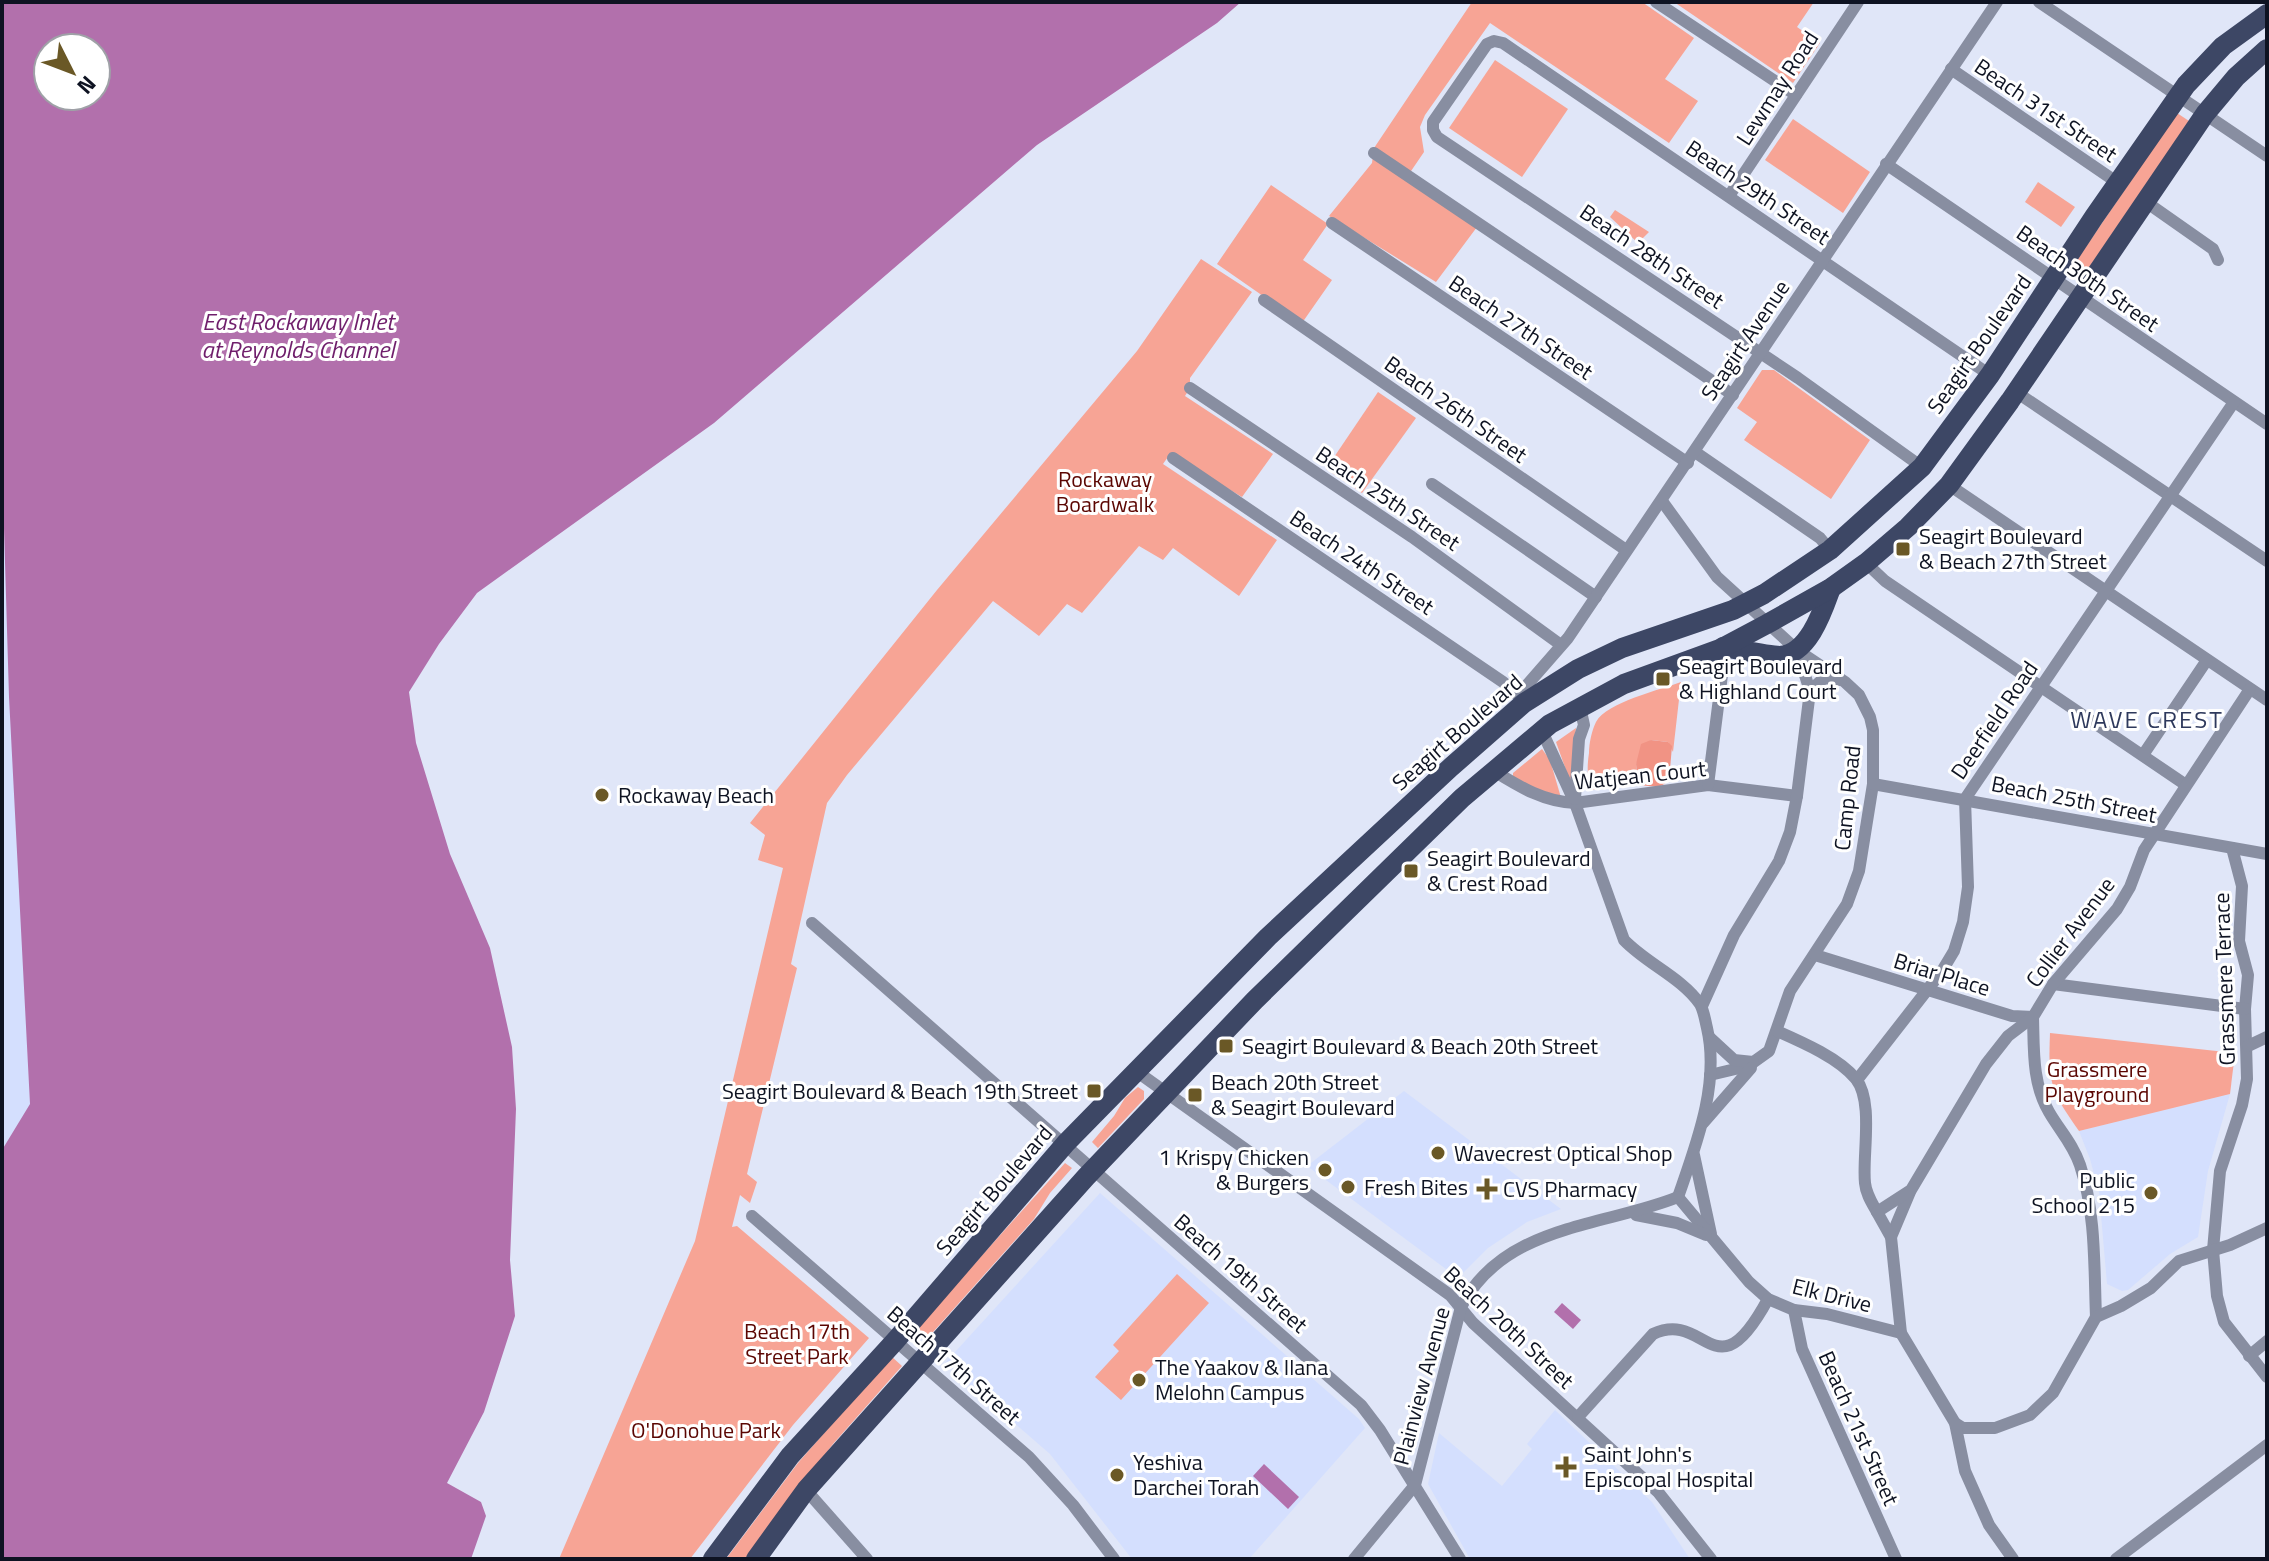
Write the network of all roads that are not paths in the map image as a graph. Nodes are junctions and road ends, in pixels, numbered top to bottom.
1 (1656, 2) edge
2 (1858, 2) edge
3 (1997, 2) edge
4 (2039, 2) edge
5 (2267, 14) edge
6 (1503, 43) joint
7 (2267, 49) edge
8 (1951, 69) junction
9 (1796, 95) junction
10 (2178, 95) junction
11 (2205, 114) junction
12 (1374, 153) dead end
13 (2267, 156) edge
14 (1886, 164) junction
15 (2118, 183) junction
16 (1729, 196) junction
17 (2146, 202) junction
18 (1332, 223) dead end
19 (1822, 260) junction
20 (2218, 260) dead end
21 (2054, 278) junction
22 (2081, 298) junction
23 (1264, 300) dead end
24 (1761, 353) junction
25 (1990, 375) junction
26 (1190, 388) dead end
27 (2016, 392) junction
28 (1733, 395) junction
29 (2234, 402) junction
30 (2267, 424) edge
31 (1692, 457) junction
32 (1173, 458) dead end
33 (1922, 467) junction
34 (1432, 484) dead end
35 (1949, 485) junction
36 (2170, 495) junction
37 (1662, 501) junction
38 (1626, 550) junction
39 (1830, 550) junction
40 (2267, 561) edge
41 (1866, 563) junction
42 (1831, 588) junction
43 (2105, 591) junction
44 (1596, 597) junction
45 (1746, 605) junction
46 (1767, 624) junction
47 (1561, 645) junction
48 (1721, 648) junction
49 (1797, 650) junction
50 (2207, 660) junction
51 (1845, 682) junction
52 (2041, 686) junction
53 (2250, 689) junction
54 (1810, 691) junction
55 (1521, 698) junction
56 (2267, 700) edge
57 (1580, 707) junction
58 (1542, 731) junction
59 (2143, 755) junction
60 (1494, 771) junction
61 (1873, 784) junction
62 (1708, 785) junction
63 (2186, 785) junction
64 (1797, 796) junction
65 (1965, 799) junction
66 (1575, 803) junction
67 (2156, 835) junction
68 (2232, 848) junction
69 (2267, 854) edge
70 (812, 923) dead end
71 (1815, 955) junction
72 (2053, 984) junction
73 (1927, 990) junction
74 (1702, 1006) junction
75 (2245, 1009) junction
76 (2033, 1017) junction
77 (1777, 1031) junction
78 (1709, 1037) junction
79 (2267, 1037) edge
80 (2248, 1046) junction
81 (1756, 1062) junction
82 (1136, 1071) junction
83 (1710, 1075) junction
84 (1857, 1080) junction
85 (1167, 1092) junction
86 (1701, 1126) junction
87 (1066, 1143) junction
88 (1693, 1153) junction
89 (1093, 1170) junction
90 (1911, 1190) junction
91 (1678, 1197) junction
92 (1877, 1212) junction
93 (1628, 1214) junction
94 (752, 1216) dead end
95 (2267, 1228) edge
96 (1712, 1237) junction
97 (1891, 1237) junction
98 (2213, 1250) junction
99 (1768, 1299) junction
100 (1461, 1307) junction
101 (1794, 1310) junction
102 (2096, 1317) junction
103 (1901, 1333) junction
104 (896, 1340) junction
105 (2267, 1341) edge
106 (2249, 1356) junction
107 (920, 1360) junction
108 (2267, 1377) edge
109 (1578, 1417) junction
110 (1955, 1423) junction
111 (2267, 1445) edge
112 (1415, 1485) junction
113 (806, 1490) junction
114 (713, 1559) edge
115 (756, 1559) edge
116 (867, 1559) edge
117 (1114, 1559) edge
118 (1354, 1559) edge
119 (1460, 1559) edge
120 (1711, 1559) edge
121 (1896, 1559) edge
122 (2013, 1559) edge
123 (2116, 1559) edge

1 - 9 street
2 - 9 street, Lewmay Road
3 - 8 street, Seagirt Avenue
4 - 10 street
5 - 10 main road, Seagirt Boulevard
6 - 16 street, Beach 29th Street
6 - 24 street, Beach 28th Street
7 - 11 main road
8 - 14 street, Seagirt Avenue
8 - 15 street, Beach 31st Street
9 - 16 street, Lewmay Road
10 - 11 street
10 - 15 main road, Seagirt Boulevard
11 - 13 street
11 - 17 main road
12 - 28 street
14 - 19 street, Seagirt Avenue
14 - 21 street, Beach 30th Street
15 - 21 main road, Seagirt Boulevard
16 - 19 street, Beach 29th Street
17 - 20 street
17 - 22 main road
18 - 31 street, Beach 27th Street
19 - 24 street, Seagirt Avenue
19 - 25 street, Beach 29th Street
21 - 22 street, Beach 30th Street
21 - 25 main road, Seagirt Boulevard
22 - 27 main road
22 - 29 street, Beach 30th Street
23 - 38 street, Beach 26th Street
24 - 28 street, Seagirt Avenue
24 - 33 street, Beach 28th Street
25 - 33 main road, Seagirt Boulevard
26 - 47 street, Beach 25th Street
27 - 35 main road
27 - 36 street
28 - 31 street, Seagirt Avenue
29 - 30 street, Beach 30th Street
29 - 36 street, Deerfield Road
31 - 37 street, Seagirt Avenue
31 - 39 street, Beach 27th Street
32 - 55 street, Beach 24th Street
33 - 39 main road, Seagirt Boulevard
34 - 44 street
35 - 41 main road
35 - 43 street
36 - 40 street
36 - 43 street, Deerfield Road
37 - 38 street, Seagirt Avenue
37 - 45 street, Camp Road
38 - 44 street, Seagirt Avenue
39 - 45 main road, Seagirt Boulevard
41 - 42 main road
41 - 52 street
42 - 46 main road
42 - 49 main road
43 - 50 street
43 - 52 street, Deerfield Road
44 - 47 street, Seagirt Avenue
45 - 46 street, Camp Road
45 - 55 main road, Seagirt Boulevard
46 - 48 main road
46 - 49 street, Camp Road
47 - 55 street, Seagirt Avenue
48 - 49 main road
48 - 57 main road
48 - 62 street
49 - 51 street, Camp Road
49 - 54 street
50 - 53 street
50 - 59 street
51 - 54 street
51 - 61 street, Camp Road
52 - 59 street
52 - 65 street, Deerfield Road
53 - 56 street
53 - 63 street, Collier Avenue
54 - 64 street
55 - 82 main road, Seagirt Boulevard
57 - 58 main road
57 - 66 street
58 - 60 main road
58 - 66 street
59 - 63 street
60 - 66 street, Watjean Court
60 - 85 main road
61 - 65 street, Beach 25th Street
61 - 71 street, Camp Road
62 - 64 street, Watjean Court
62 - 66 street, Watjean Court
63 - 67 street, Collier Avenue
64 - 74 street
65 - 67 street, Beach 25th Street
65 - 73 street, Deerfield Road
66 - 74 street
67 - 68 street, Beach 25th Street
67 - 72 street, Collier Avenue
68 - 69 street, Beach 25th Street
68 - 75 street, Grassmere Terrace
70 - 87 street, Beach 19th Street
71 - 73 street, Briar Place
71 - 77 street, Camp Road
72 - 75 street
72 - 76 street, Collier Avenue
73 - 76 street, Briar Place
73 - 84 street, Deerfield Road
74 - 78 street
75 - 80 street, Grassmere Terrace
76 - 90 street, Collier Avenue
76 - 102 street
77 - 81 street, Camp Road
77 - 84 street
78 - 81 street
78 - 83 street
79 - 80 street
80 - 98 street, Grassmere Terrace
81 - 83 street
81 - 86 street, Camp Road
82 - 85 street, Beach 20th Street
82 - 87 main road, Seagirt Boulevard
83 - 86 street
84 - 92 street
85 - 89 main road
85 - 100 street, Beach 20th Street
86 - 88 street
87 - 89 street, Beach 19th Street
87 - 104 main road, Seagirt Boulevard
88 - 91 street
88 - 96 street
89 - 107 main road
89 - 112 street, Beach 19th Street
90 - 92 street, Collier Avenue
90 - 97 street, Collier Avenue
91 - 93 street, Plainview Avenue
91 - 96 street
92 - 97 street, Collier Avenue
93 - 96 street
93 - 100 street, Plainview Avenue
94 - 104 street, Beach 17th Street
95 - 98 street
96 - 99 street
97 - 103 street, Collier Avenue
98 - 102 street
98 - 106 street, Grassmere Terrace
99 - 101 street, Elk Drive
99 - 109 street, Elk Drive
100 - 109 street, Beach 20th Street
100 - 112 street, Plainview Avenue
101 - 103 street, Elk Drive
101 - 121 street, Beach 21st Street
102 - 110 street
103 - 110 street
104 - 107 street, Beach 17th Street
104 - 114 main road, Seagirt Boulevard
105 - 106 street
106 - 108 street, Grassmere Terrace
107 - 113 main road
107 - 117 street, Beach 17th Street
109 - 120 street, Beach 20th Street
110 - 122 street
111 - 123 street
112 - 118 street, Plainview Avenue
112 - 119 street, Beach 19th Street
113 - 115 main road
113 - 116 street

